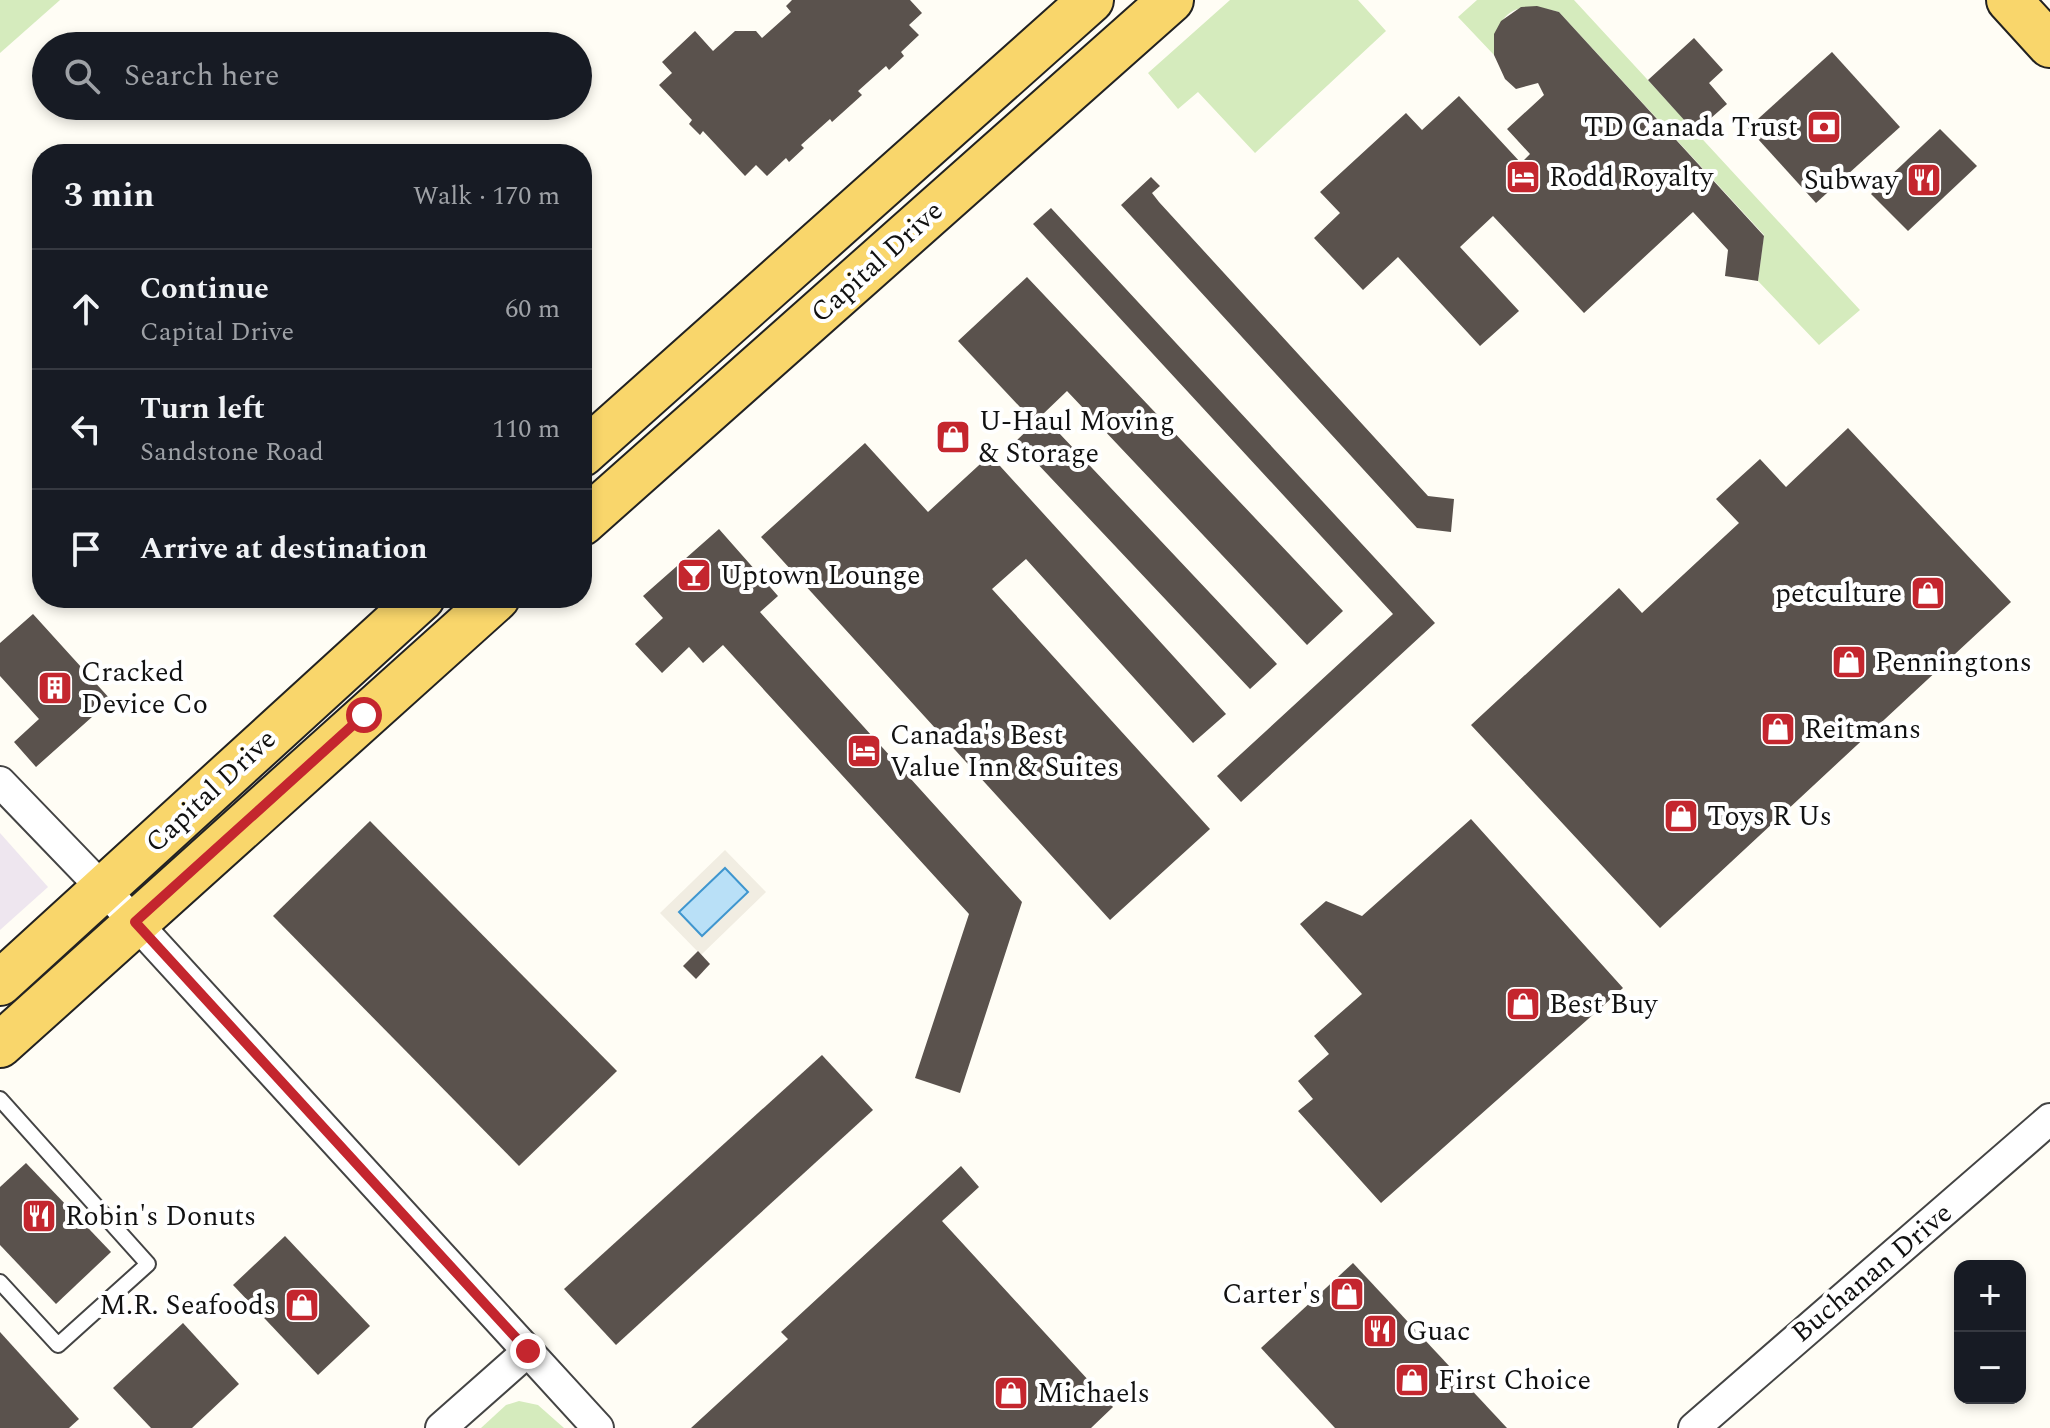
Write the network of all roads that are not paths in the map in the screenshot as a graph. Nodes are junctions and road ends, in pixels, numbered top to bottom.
1 (1091, 0) edge
2 (1171, 0) edge
3 (2009, 0) edge
4 (2050, 45) edge
5 (592, 445) edge
6 (592, 514) edge
7 (411, 608) edge
8 (486, 608) edge
9 (0, 782) edge
10 (104, 890) junction
11 (135, 922) junction
12 (0, 983) edge
13 (0, 1045) edge
14 (0, 1099) edge
15 (2050, 1119) edge
16 (0, 1282) edge
17 (528, 1351) junction
18 (441, 1428) edge
19 (598, 1428) edge
20 (1694, 1428) edge

1 - 5 main road, Capital Drive
2 - 6 main road, Capital Drive
3 - 4 main road
7 - 10 main road, Capital Drive
8 - 11 main road, Capital Drive
9 - 10 street
10 - 11 street
10 - 12 main road, Capital Drive
11 - 13 main road, Capital Drive
11 - 17 street
14 - 16 lane
15 - 20 street, Buchanan Drive
17 - 18 street
17 - 19 street

